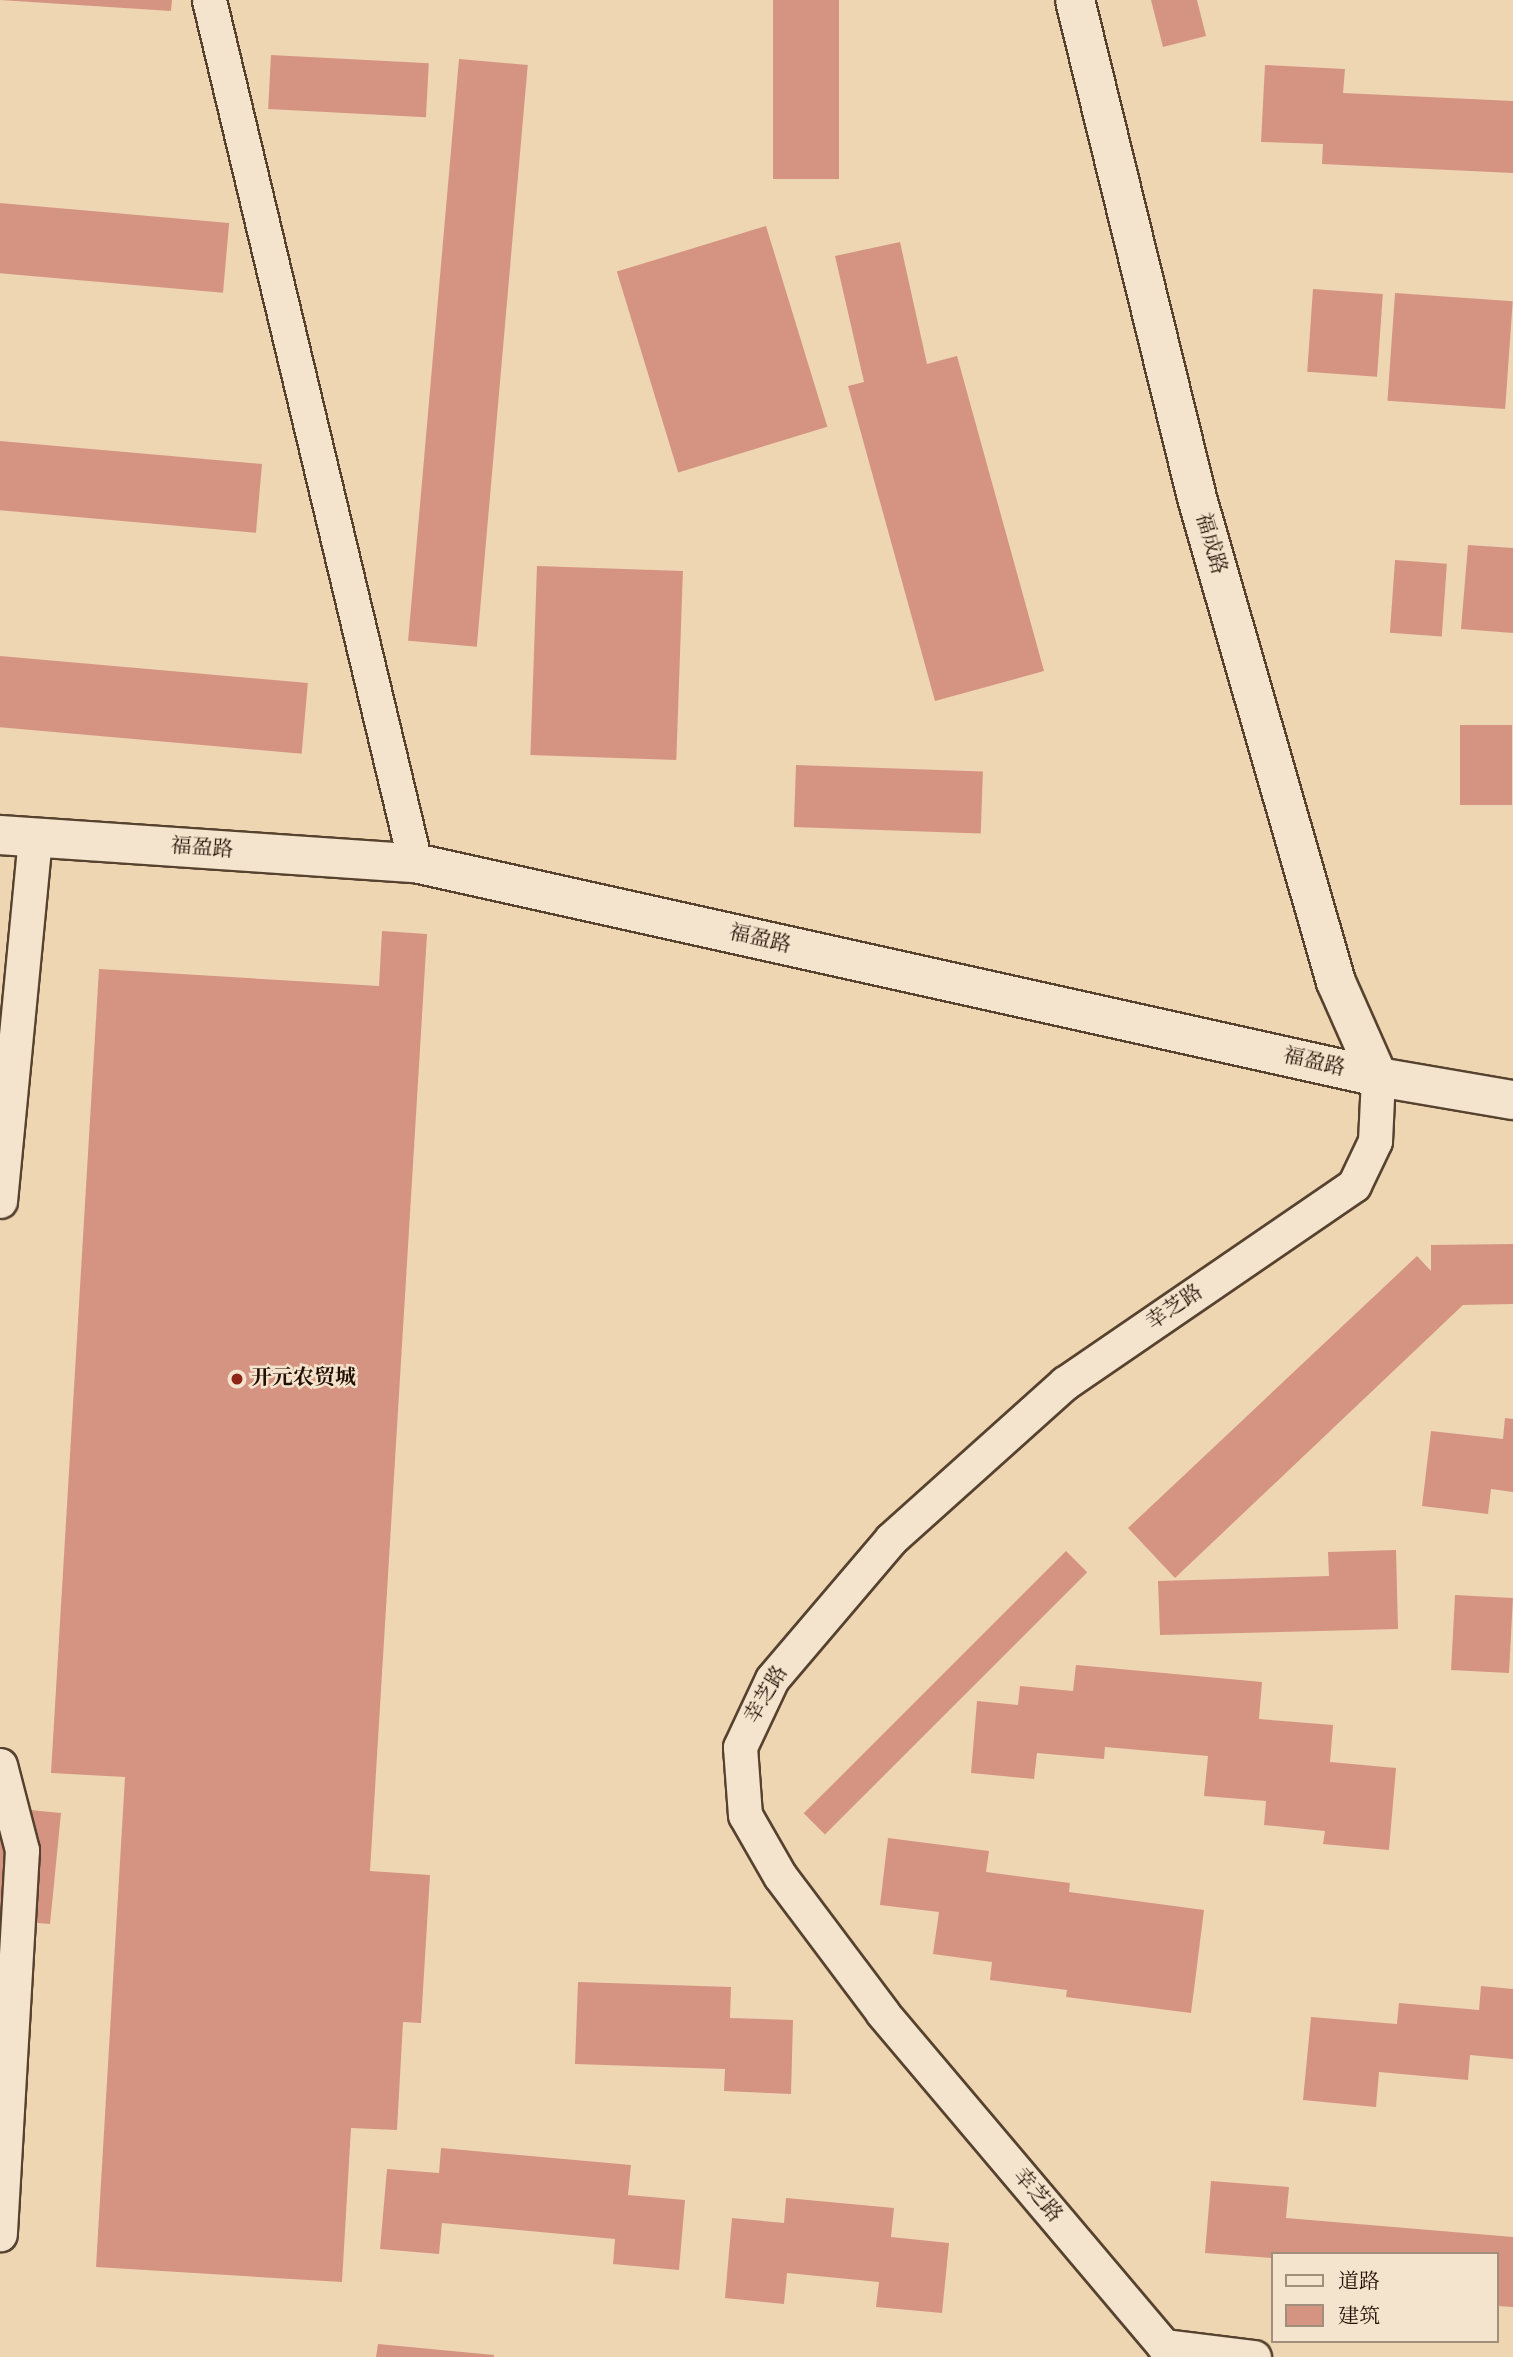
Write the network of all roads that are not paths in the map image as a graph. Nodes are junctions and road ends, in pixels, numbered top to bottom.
1 (209, 0) edge
2 (1075, 0) edge
3 (18, 836) edge
4 (415, 863) junction
5 (1378, 1077) junction
6 (1513, 1100) edge
7 (0, 1201) edge
8 (0, 1765) edge
9 (0, 2234) edge
10 (1158, 2351) edge
11 (1254, 2357) edge

1 - 4 street
2 - 5 street, 福成路
3 - 4 street, 福盈路
3 - 7 street
4 - 5 street, 福盈路
5 - 6 street, 福盈路
5 - 10 street, 幸芝路
8 - 9 street
10 - 11 street, 幸芝路

